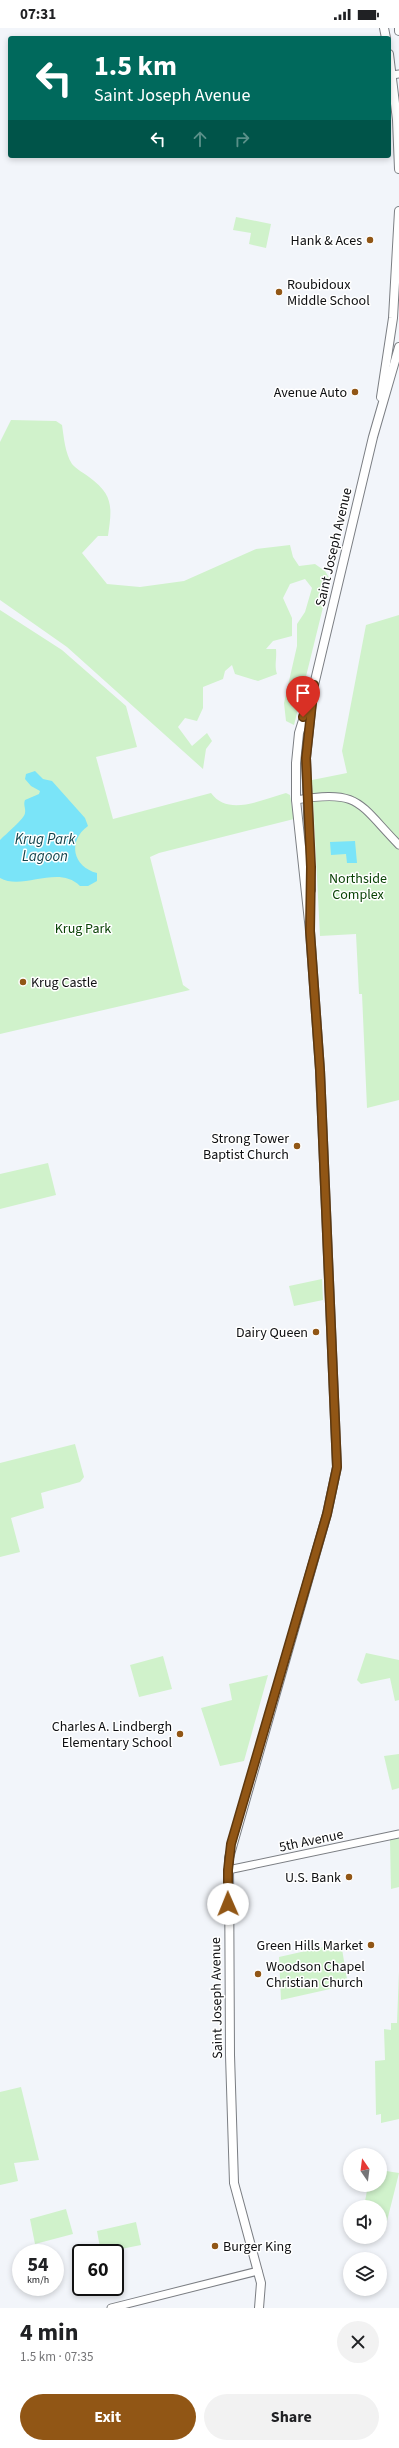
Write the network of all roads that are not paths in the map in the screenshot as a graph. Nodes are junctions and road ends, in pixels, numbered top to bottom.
1 (391, 61) edge
2 (395, 74) edge
3 (399, 169) edge
4 (399, 211) edge
5 (399, 347) edge
6 (378, 415) junction
7 (314, 685) junction
8 (309, 797) junction
9 (296, 800) junction
10 (399, 845) edge
11 (310, 931) junction
12 (399, 1834) edge
13 (228, 1870) junction
14 (258, 2271) junction
15 (111, 2308) edge
16 (259, 2308) edge

1 - 2 main road
2 - 3 main road
4 - 6 main road, Saint Joseph Avenue
5 - 6 main road, Saint Joseph Avenue
6 - 7 main road, Saint Joseph Avenue
7 - 8 main road, Saint Joseph Avenue
7 - 9 main road, Saint Joseph Avenue
8 - 9 street
8 - 10 street
8 - 11 main road, Saint Joseph Avenue
9 - 11 main road, Saint Joseph Avenue
11 - 13 main road, Saint Joseph Avenue
12 - 13 street, 5th Avenue
13 - 14 main road, Saint Joseph Avenue
14 - 15 street
14 - 16 main road, Saint Joseph Avenue

